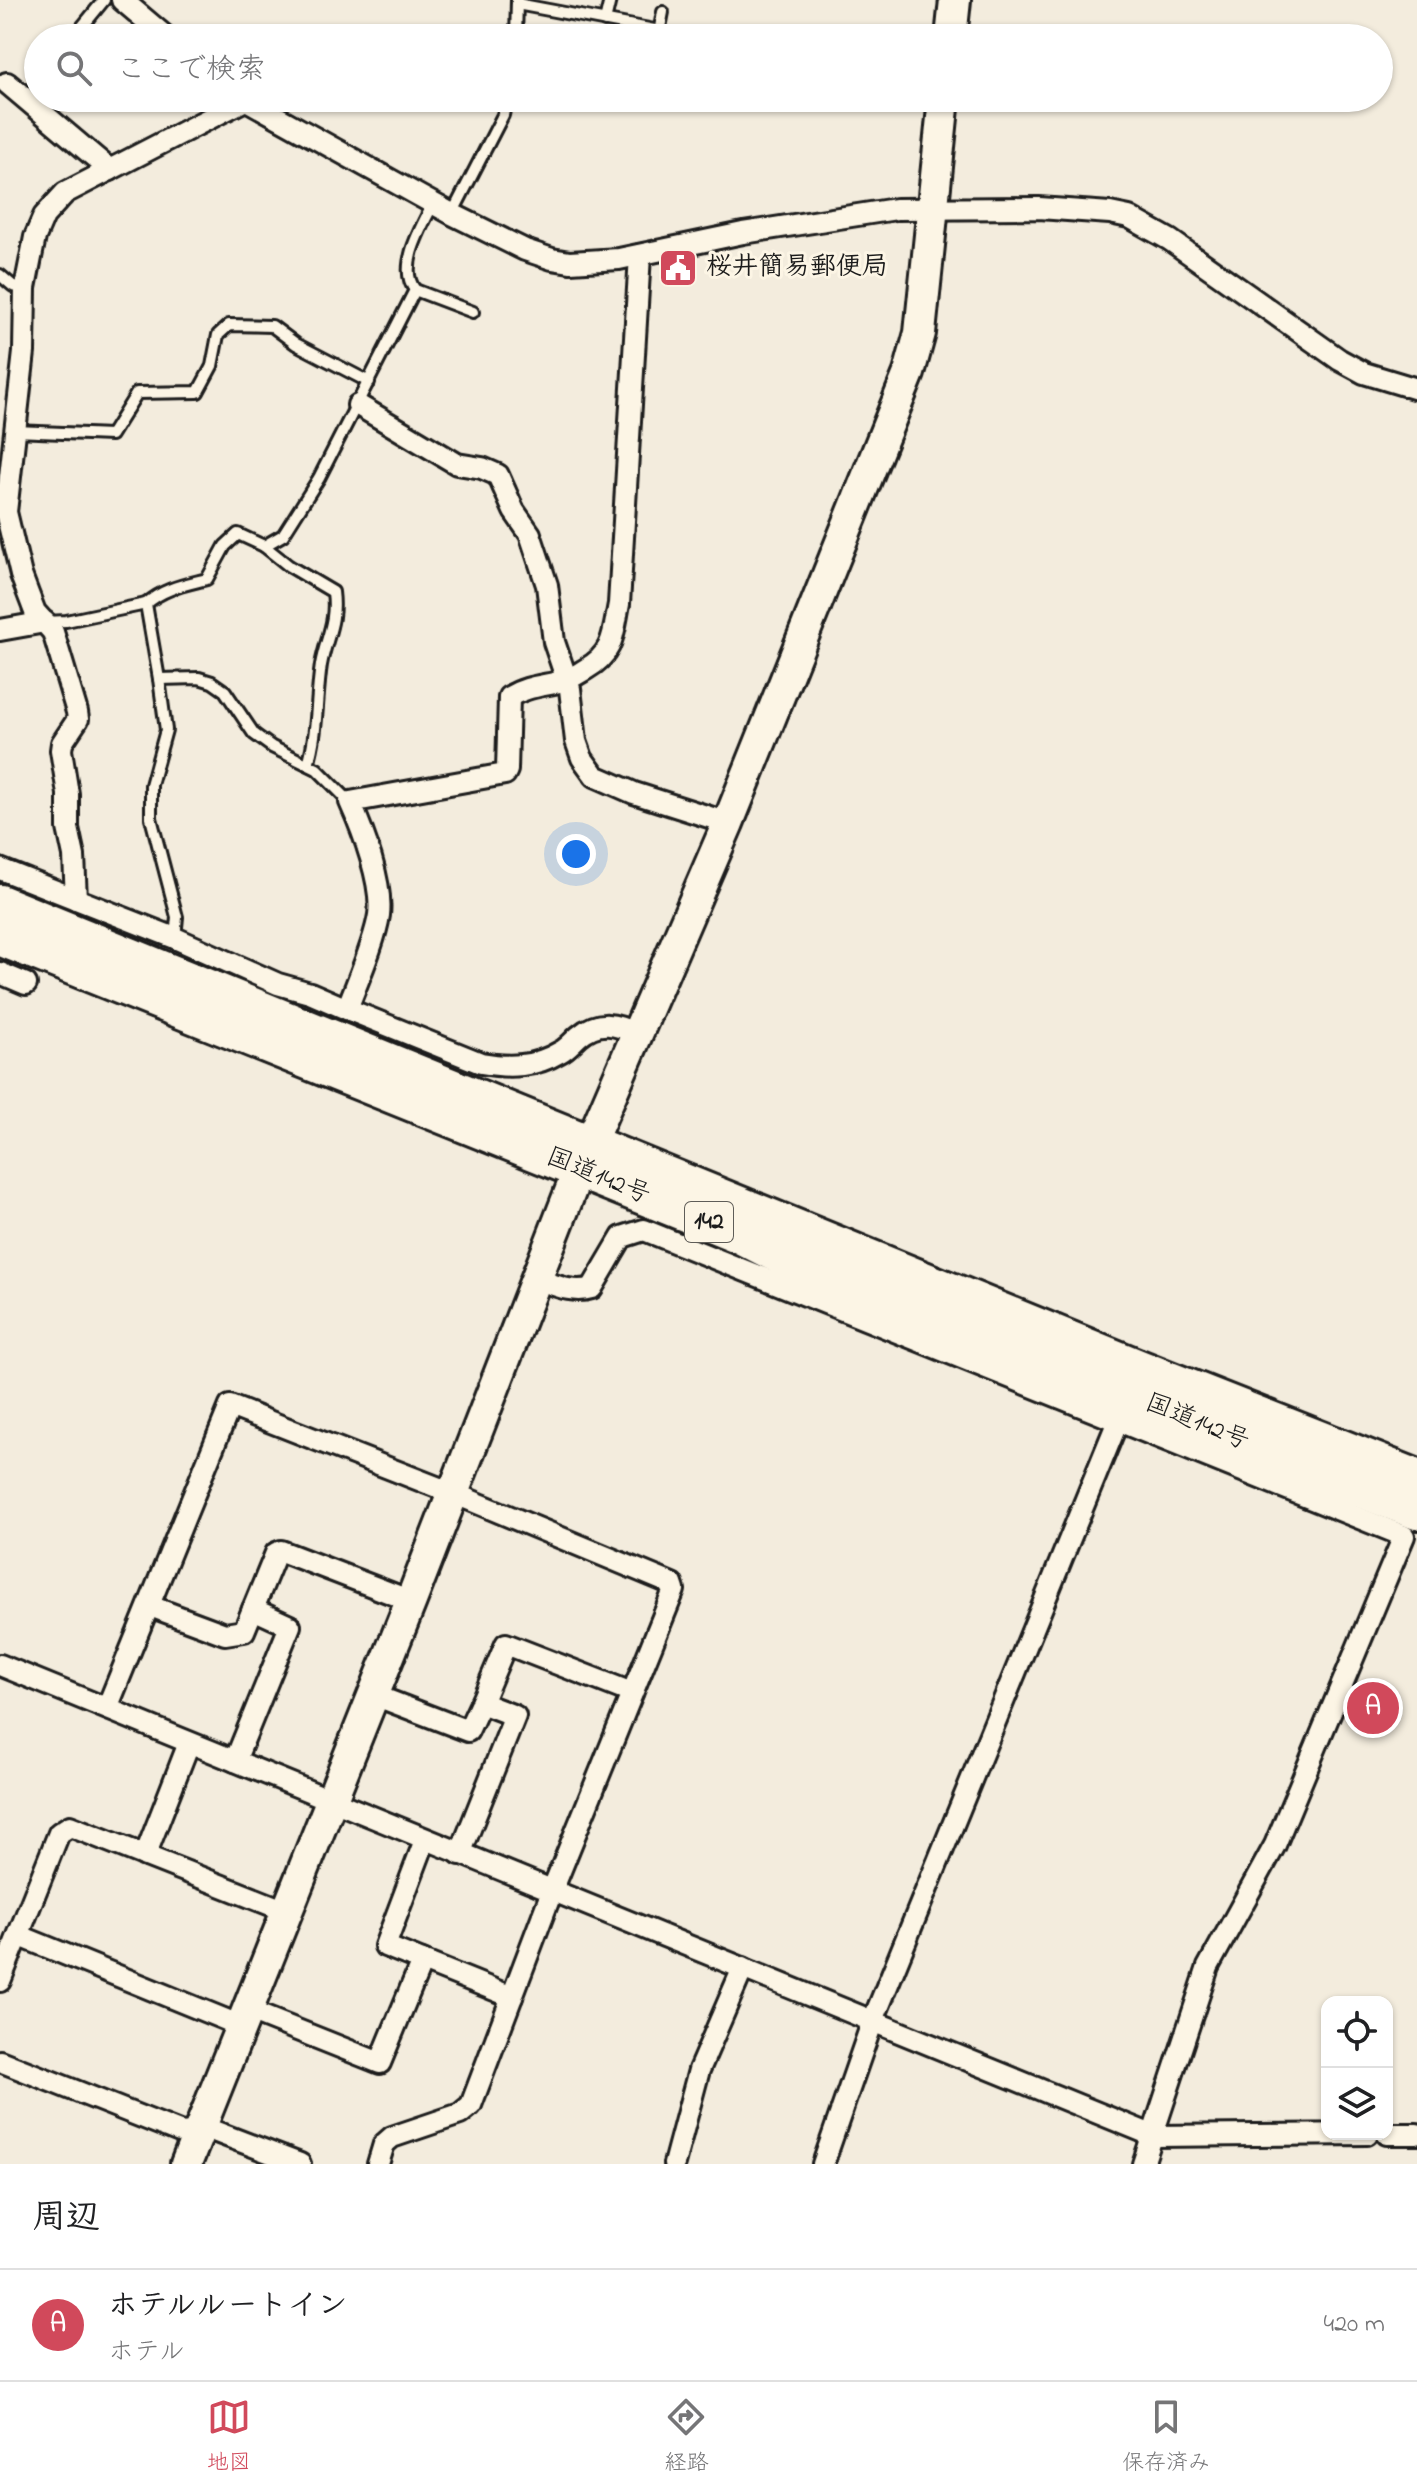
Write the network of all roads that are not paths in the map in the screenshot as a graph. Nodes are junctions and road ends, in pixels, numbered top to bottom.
1 (104, 0) edge
2 (122, 0) edge
3 (610, 0) edge
4 (955, 0) edge
5 (517, 2) edge
6 (663, 12) dead end
7 (605, 21) junction
8 (84, 24) edge
9 (145, 24) edge
10 (516, 24) edge
11 (617, 24) edge
12 (661, 24) edge
13 (952, 24) edge
14 (7, 83) dead end
15 (24, 97) edge
16 (41, 112) edge
17 (219, 112) edge
18 (267, 112) edge
19 (504, 112) edge
20 (942, 112) edge
21 (110, 170) junction
22 (442, 209) junction
23 (932, 209) junction
24 (640, 255) junction
25 (0, 275) edge
26 (25, 288) junction
27 (415, 290) junction
28 (473, 312) dead end
29 (369, 382) junction
30 (1417, 389) edge
31 (358, 405) junction
32 (15, 431) junction
33 (3, 512) edge
34 (264, 546) junction
35 (146, 604) junction
36 (45, 622) junction
37 (0, 630) edge
38 (159, 679) junction
39 (566, 680) junction
40 (308, 764) junction
41 (350, 802) junction
42 (728, 823) junction
43 (0, 869) edge
44 (76, 899) junction
45 (0, 904) edge
46 (0, 936) edge
47 (175, 938) junction
48 (0, 973) edge
49 (26, 984) dead end
50 (347, 1009) junction
51 (637, 1034) junction
52 (584, 1157) junction
53 (537, 1279) junction
54 (1123, 1409) junction
55 (1417, 1479) edge
56 (453, 1494) junction
57 (1417, 1510) edge
58 (411, 1601) junction
59 (150, 1606) junction
60 (253, 1609) junction
61 (0, 1665) edge
62 (632, 1693) junction
63 (374, 1695) junction
64 (481, 1703) junction
65 (107, 1708) junction
66 (189, 1743) junction
67 (235, 1761) junction
68 (330, 1800) junction
69 (425, 1840) junction
70 (460, 1854) junction
71 (145, 1856) junction
72 (552, 1891) junction
73 (286, 1911) junction
74 (20, 1936) junction
75 (422, 1961) junction
76 (743, 1968) junction
77 (0, 1981) edge
78 (512, 1997) junction
79 (244, 2018) junction
80 (872, 2023) junction
81 (0, 2061) edge
82 (199, 2132) junction
83 (1321, 2134) edge
84 (1393, 2134) edge
85 (1417, 2134) edge
86 (1154, 2136) junction
87 (186, 2164) edge
88 (300, 2164) edge
89 (378, 2164) edge
90 (674, 2164) edge
91 (823, 2164) edge
92 (1143, 2164) edge

1 - 8 lane
2 - 9 street
3 - 7 lane
4 - 13 street
5 - 7 lane
5 - 10 lane
6 - 12 lane
7 - 11 lane
14 - 15 street
16 - 21 street
17 - 21 street
18 - 22 street
19 - 22 lane
20 - 23 street
21 - 26 street
22 - 24 street
22 - 27 lane
23 - 24 street
23 - 30 street
23 - 42 street
24 - 39 street
25 - 26 lane
26 - 32 street
27 - 28 lane
27 - 29 lane
29 - 31 lane
29 - 32 lane
31 - 34 lane
31 - 39 street
32 - 33 street
33 - 36 street
34 - 35 lane
34 - 40 lane
35 - 36 lane
35 - 38 lane
36 - 37 street
36 - 44 street
38 - 40 lane
38 - 47 lane
39 - 41 street
39 - 42 street
40 - 41 lane
41 - 50 street
42 - 51 street
43 - 44 street
44 - 47 street
45 - 52 highway, 国道142号 / 142
46 - 52 highway, 国道142号 / 142
47 - 50 street
48 - 49 street
50 - 51 street
51 - 52 street
52 - 53 street
52 - 54 highway, 国道142号 / 142
52 - 55 highway, 国道142号 / 142
53 - 54 street
53 - 56 street
54 - 57 highway, 国道142号 / 142
54 - 80 street
54 - 86 street
56 - 58 street
56 - 59 street
56 - 62 street
58 - 60 street
58 - 63 street
59 - 60 street
59 - 65 street
60 - 67 street
61 - 65 street
62 - 64 street
62 - 72 street
63 - 64 street
63 - 68 street
64 - 70 street
65 - 66 street
66 - 67 street
66 - 71 street
67 - 68 street
68 - 69 street
68 - 73 street
69 - 70 street
69 - 75 street
70 - 72 street
71 - 73 street
71 - 74 street
72 - 76 street
72 - 78 street
73 - 79 street
74 - 77 street
74 - 79 street
75 - 78 street
75 - 79 street
76 - 80 street
76 - 90 street
78 - 89 street
79 - 82 street
80 - 86 street
80 - 91 street
81 - 82 street
82 - 87 street
82 - 88 street
83 - 86 street
84 - 85 street
86 - 92 street

